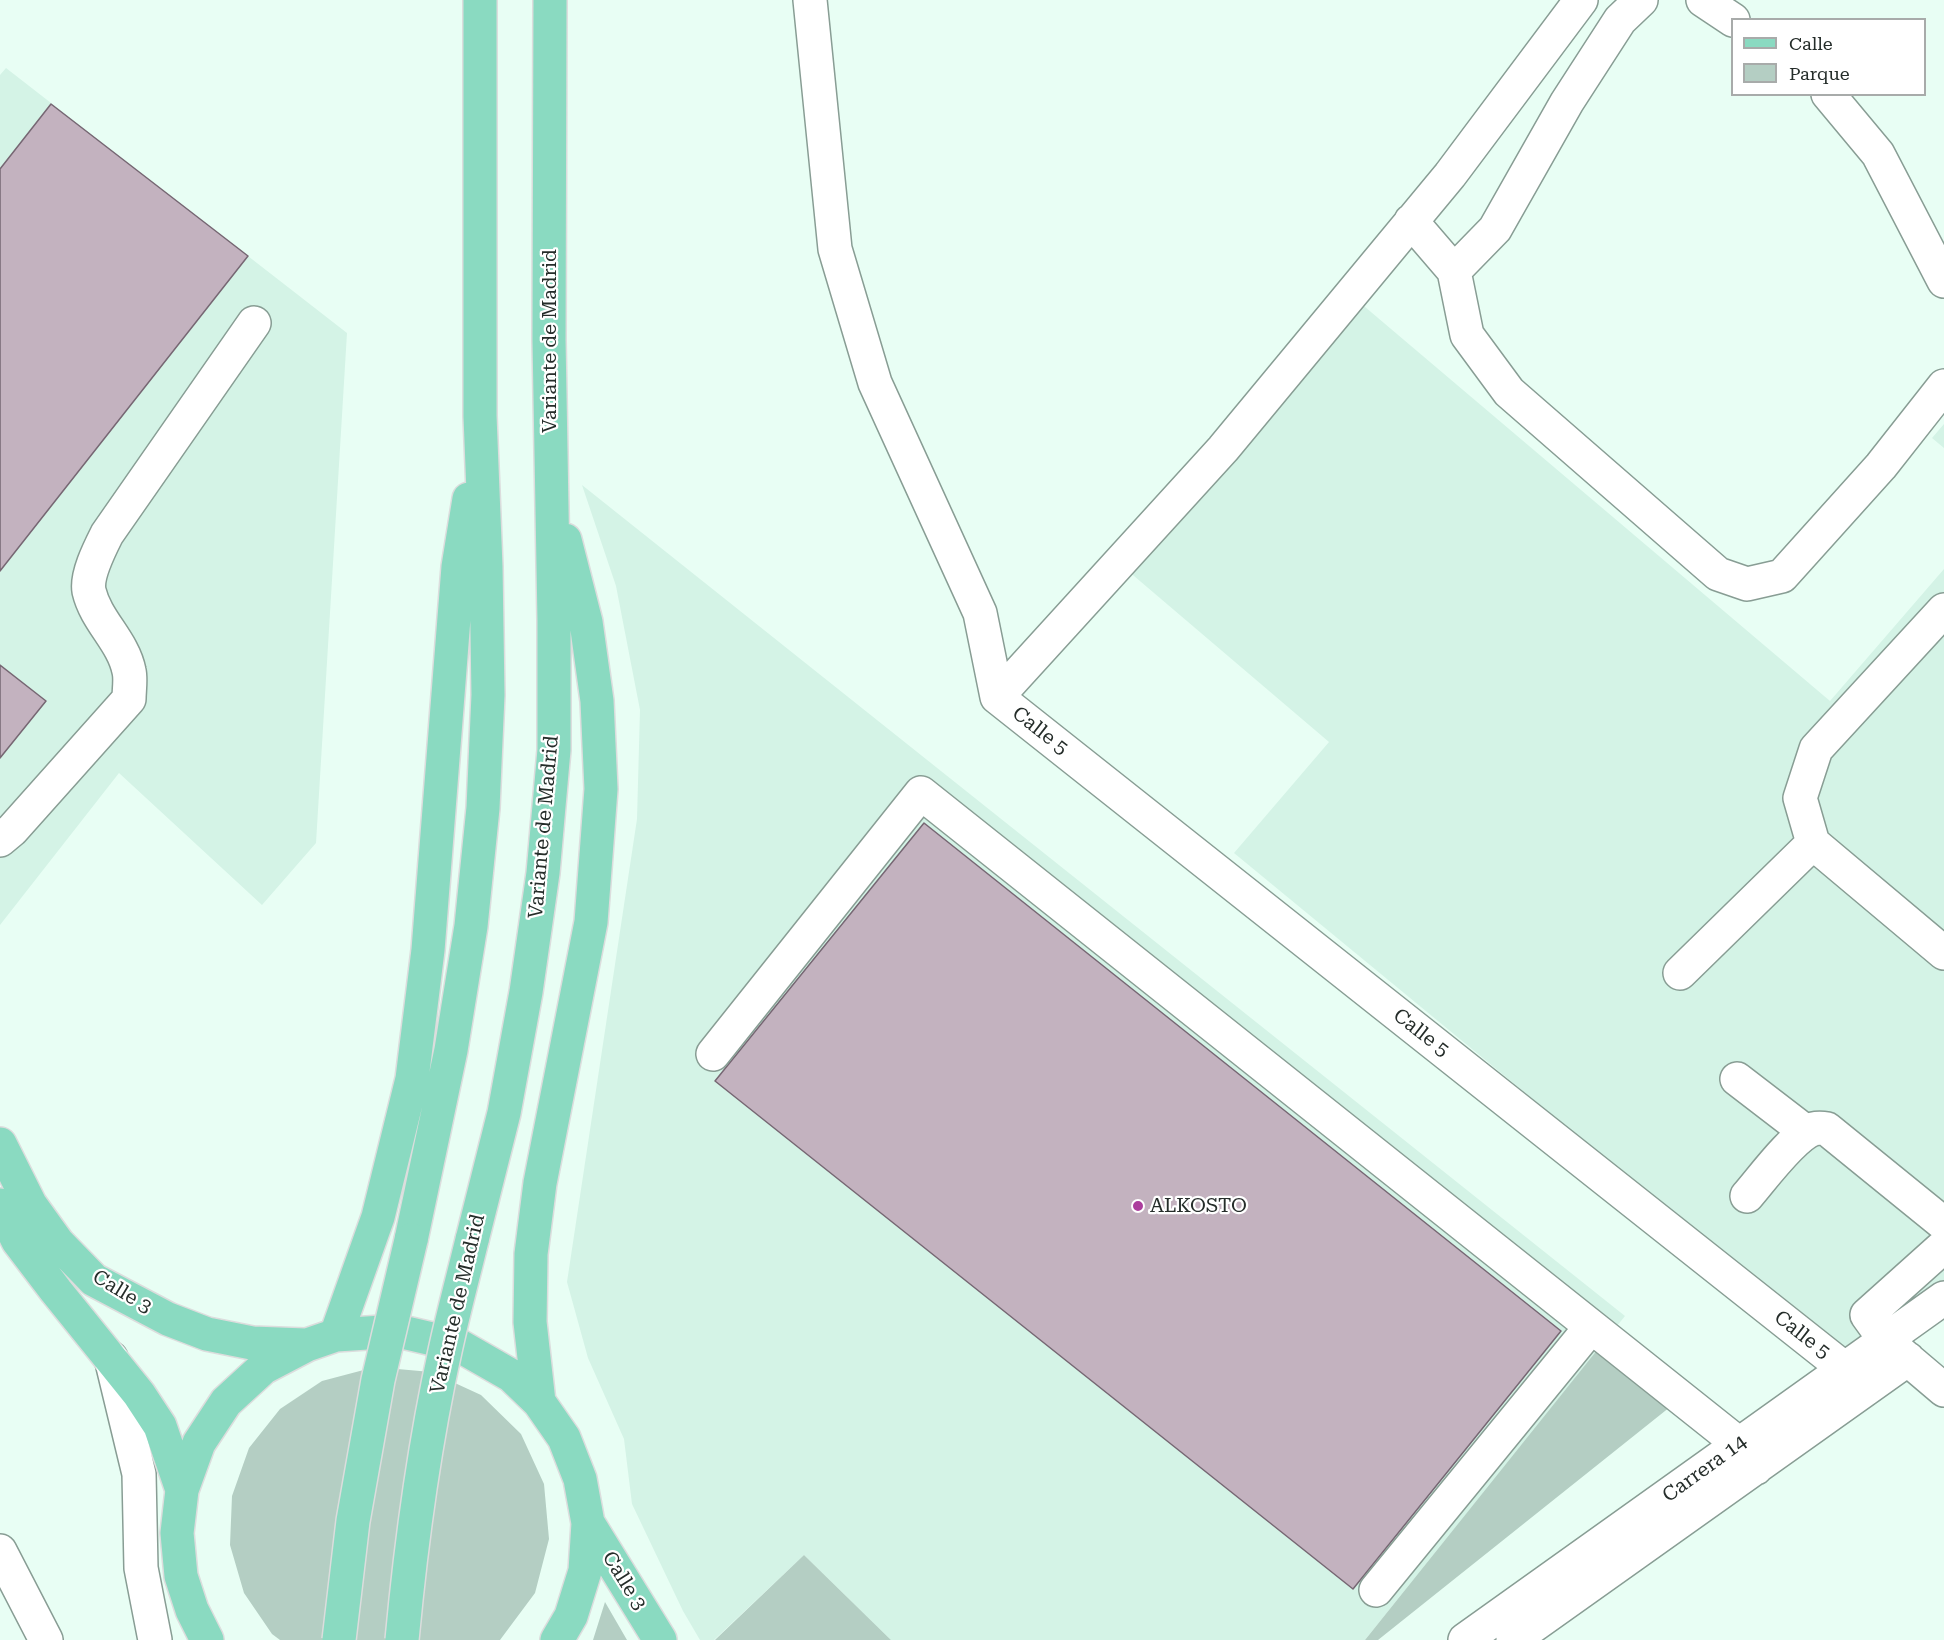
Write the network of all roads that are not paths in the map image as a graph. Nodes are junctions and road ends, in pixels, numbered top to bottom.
1 (480, 0) edge
2 (550, 0) edge
3 (810, 0) edge
4 (1581, 0) edge
5 (1641, 0) edge
6 (1703, 0) edge
7 (1731, 19) edge
8 (1830, 96) edge
9 (1411, 221) junction
10 (1454, 271) junction
11 (1944, 281) edge
12 (254, 323) dead end
13 (1944, 386) edge
14 (481, 424) junction
15 (551, 480) junction
16 (1944, 610) edge
17 (997, 697) junction
18 (0, 840) edge
19 (1813, 843) junction
20 (1944, 953) edge
21 (1680, 973) dead end
22 (713, 1054) dead end
23 (1737, 1079) dead end
24 (1806, 1132) junction
25 (0, 1144) edge
26 (1747, 1196) dead end
27 (0, 1205) edge
28 (1944, 1224) edge
29 (1944, 1246) edge
30 (1944, 1298) edge
31 (1591, 1327) junction
32 (322, 1340) junction
33 (1897, 1350) junction
34 (111, 1358) junction
35 (1845, 1369) junction
36 (1944, 1390) edge
37 (539, 1402) junction
38 (1747, 1456) junction
39 (182, 1490) junction
40 (588, 1523) junction
41 (0, 1551) edge
42 (1376, 1590) dead end
43 (46, 1640) edge
44 (154, 1640) edge
45 (207, 1640) edge
46 (339, 1640) edge
47 (402, 1640) edge
48 (557, 1640) edge
49 (660, 1640) edge
50 (1466, 1640) edge
51 (1513, 1640) edge

1 - 14 main road
2 - 15 main road, Variante de Madrid
3 - 17 street
4 - 9 street
5 - 10 street
6 - 7 street
8 - 11 street
9 - 10 street
9 - 17 street
10 - 13 street
12 - 18 street
14 - 32 main road
14 - 46 main road, bridge
15 - 37 main road
15 - 47 main road, Variante de Madrid, bridge
16 - 19 street
17 - 35 street, Calle 5
19 - 20 street
19 - 21 street
22 - 31 street
23 - 24 street
24 - 26 street
24 - 28 street
25 - 32 main road, Calle 3
27 - 34 main road, Calle 3
29 - 33 street
30 - 33 street, Carrera 14
31 - 38 street
31 - 42 street
32 - 37 main road, Calle 3
32 - 39 main road
33 - 35 street, Carrera 14
33 - 36 street
33 - 38 street, Carrera 14
34 - 39 main road, Calle 3
34 - 44 street
35 - 38 street, Carrera 14
37 - 40 main road, Calle 3
38 - 50 street, Carrera 14
38 - 51 street, Carrera 14
39 - 45 main road
40 - 48 main road
40 - 49 main road, Calle 3
41 - 43 street

